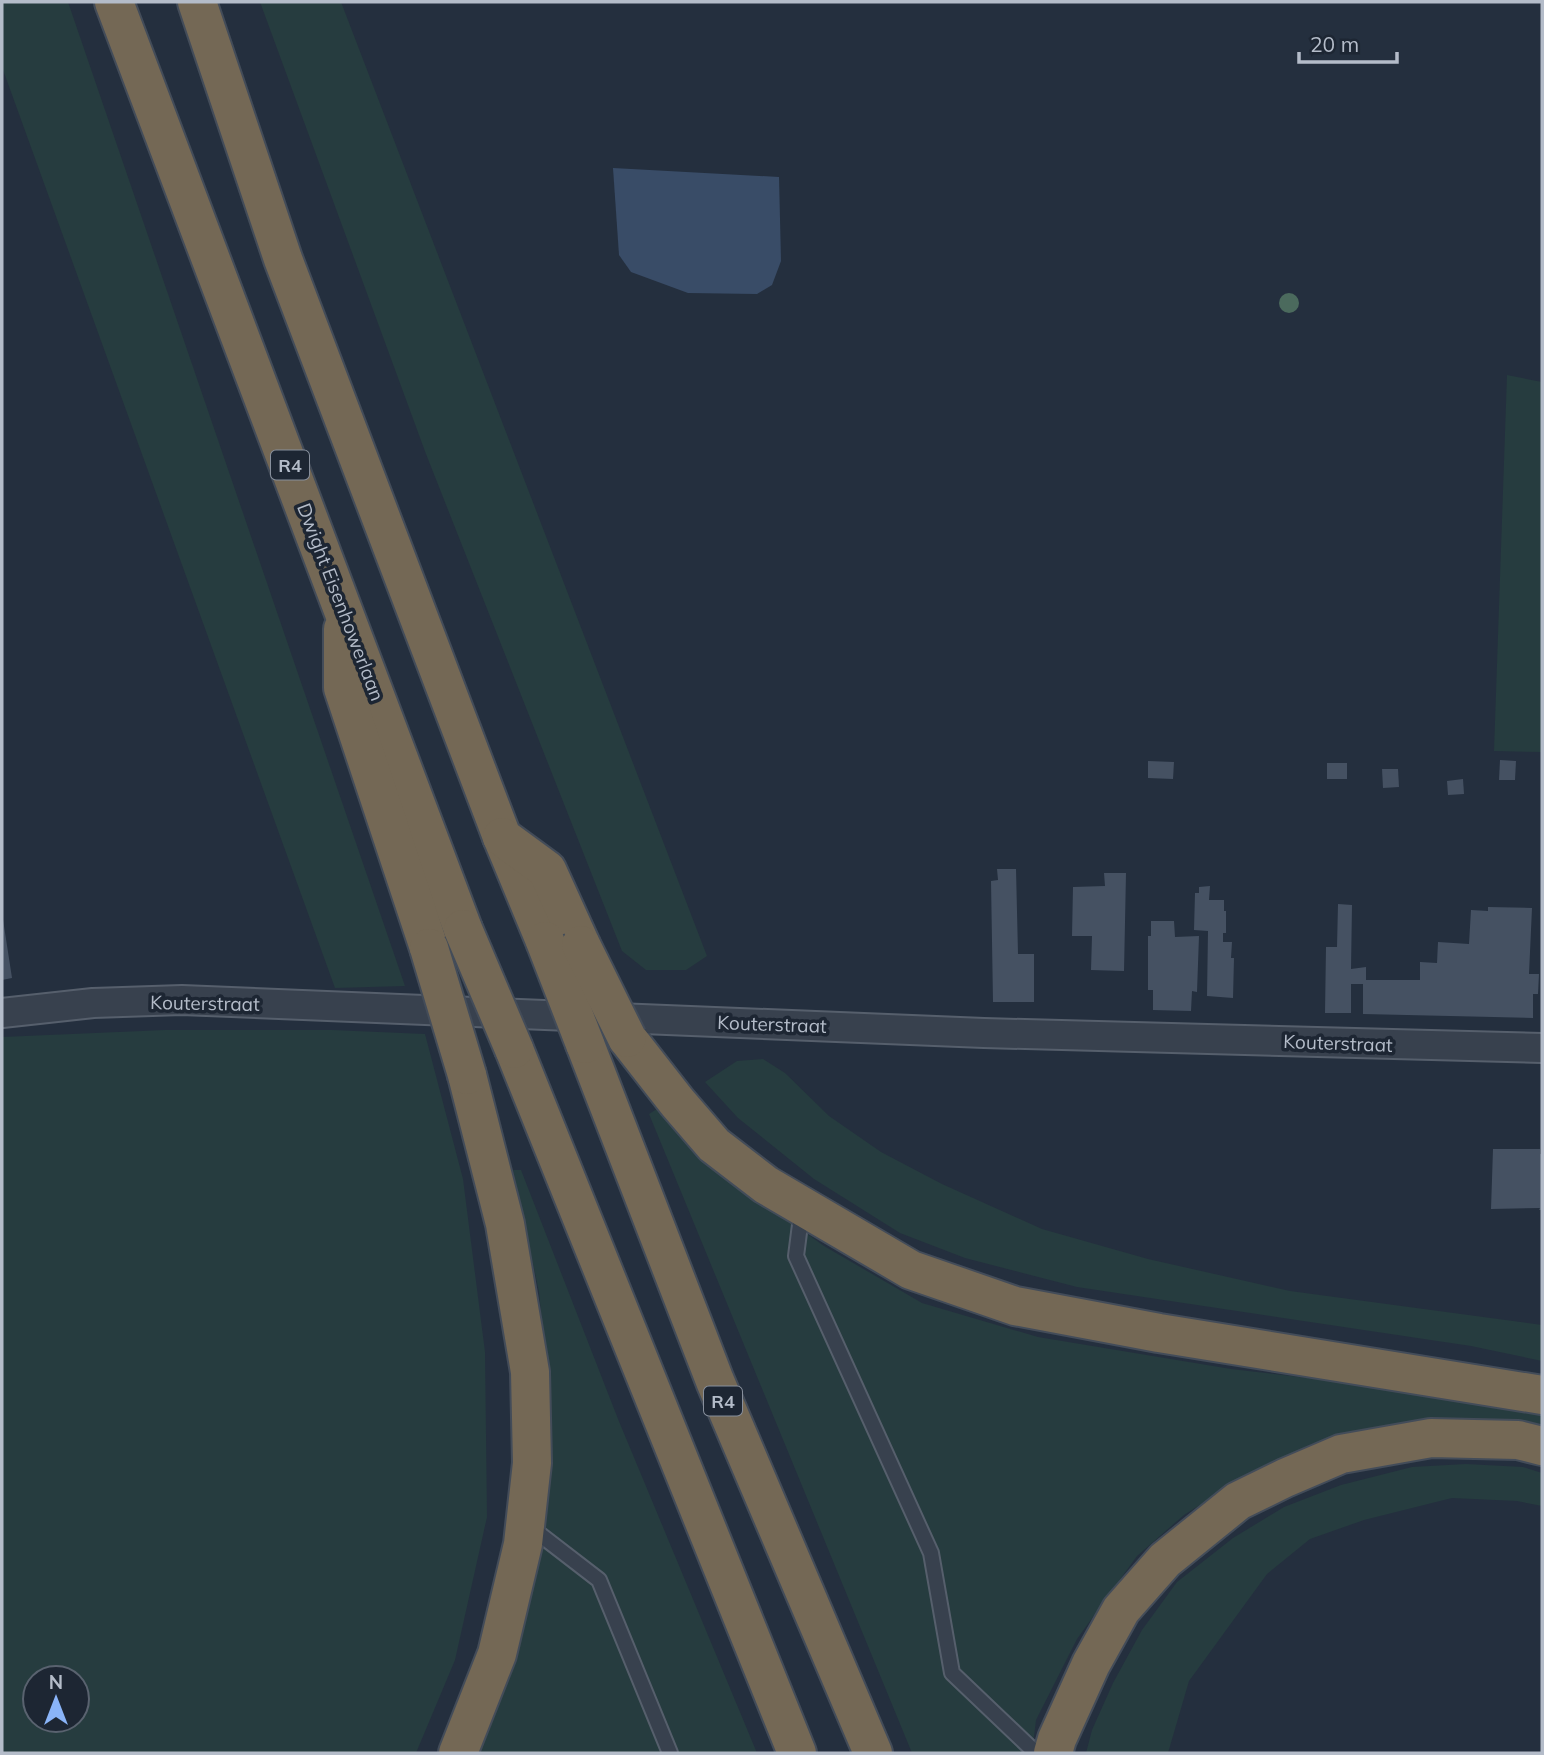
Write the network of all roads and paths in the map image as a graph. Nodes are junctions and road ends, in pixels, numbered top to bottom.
1 (114, 2) edge
2 (197, 2) edge
3 (343, 606) junction
4 (563, 943) junction
5 (2, 1013) edge
6 (1542, 1048) edge
7 (802, 1207) junction
8 (1542, 1395) edge
9 (1542, 1446) edge
10 (526, 1523) junction
11 (458, 1753) edge
12 (670, 1753) edge
13 (797, 1753) edge
14 (873, 1753) edge
15 (1036, 1753) edge
16 (1053, 1753) edge

1 - 3 highway, Dwight Eisenhowerlaan / R4
2 - 4 highway
3 - 10 highway, bridge
3 - 13 highway, Dwight Eisenhowerlaan / R4, bridge
4 - 7 highway, bridge
4 - 14 highway, R4, bridge
5 - 6 street, Kouterstraat
7 - 8 highway
7 - 15 lane
9 - 16 highway
10 - 11 highway
10 - 12 lane

